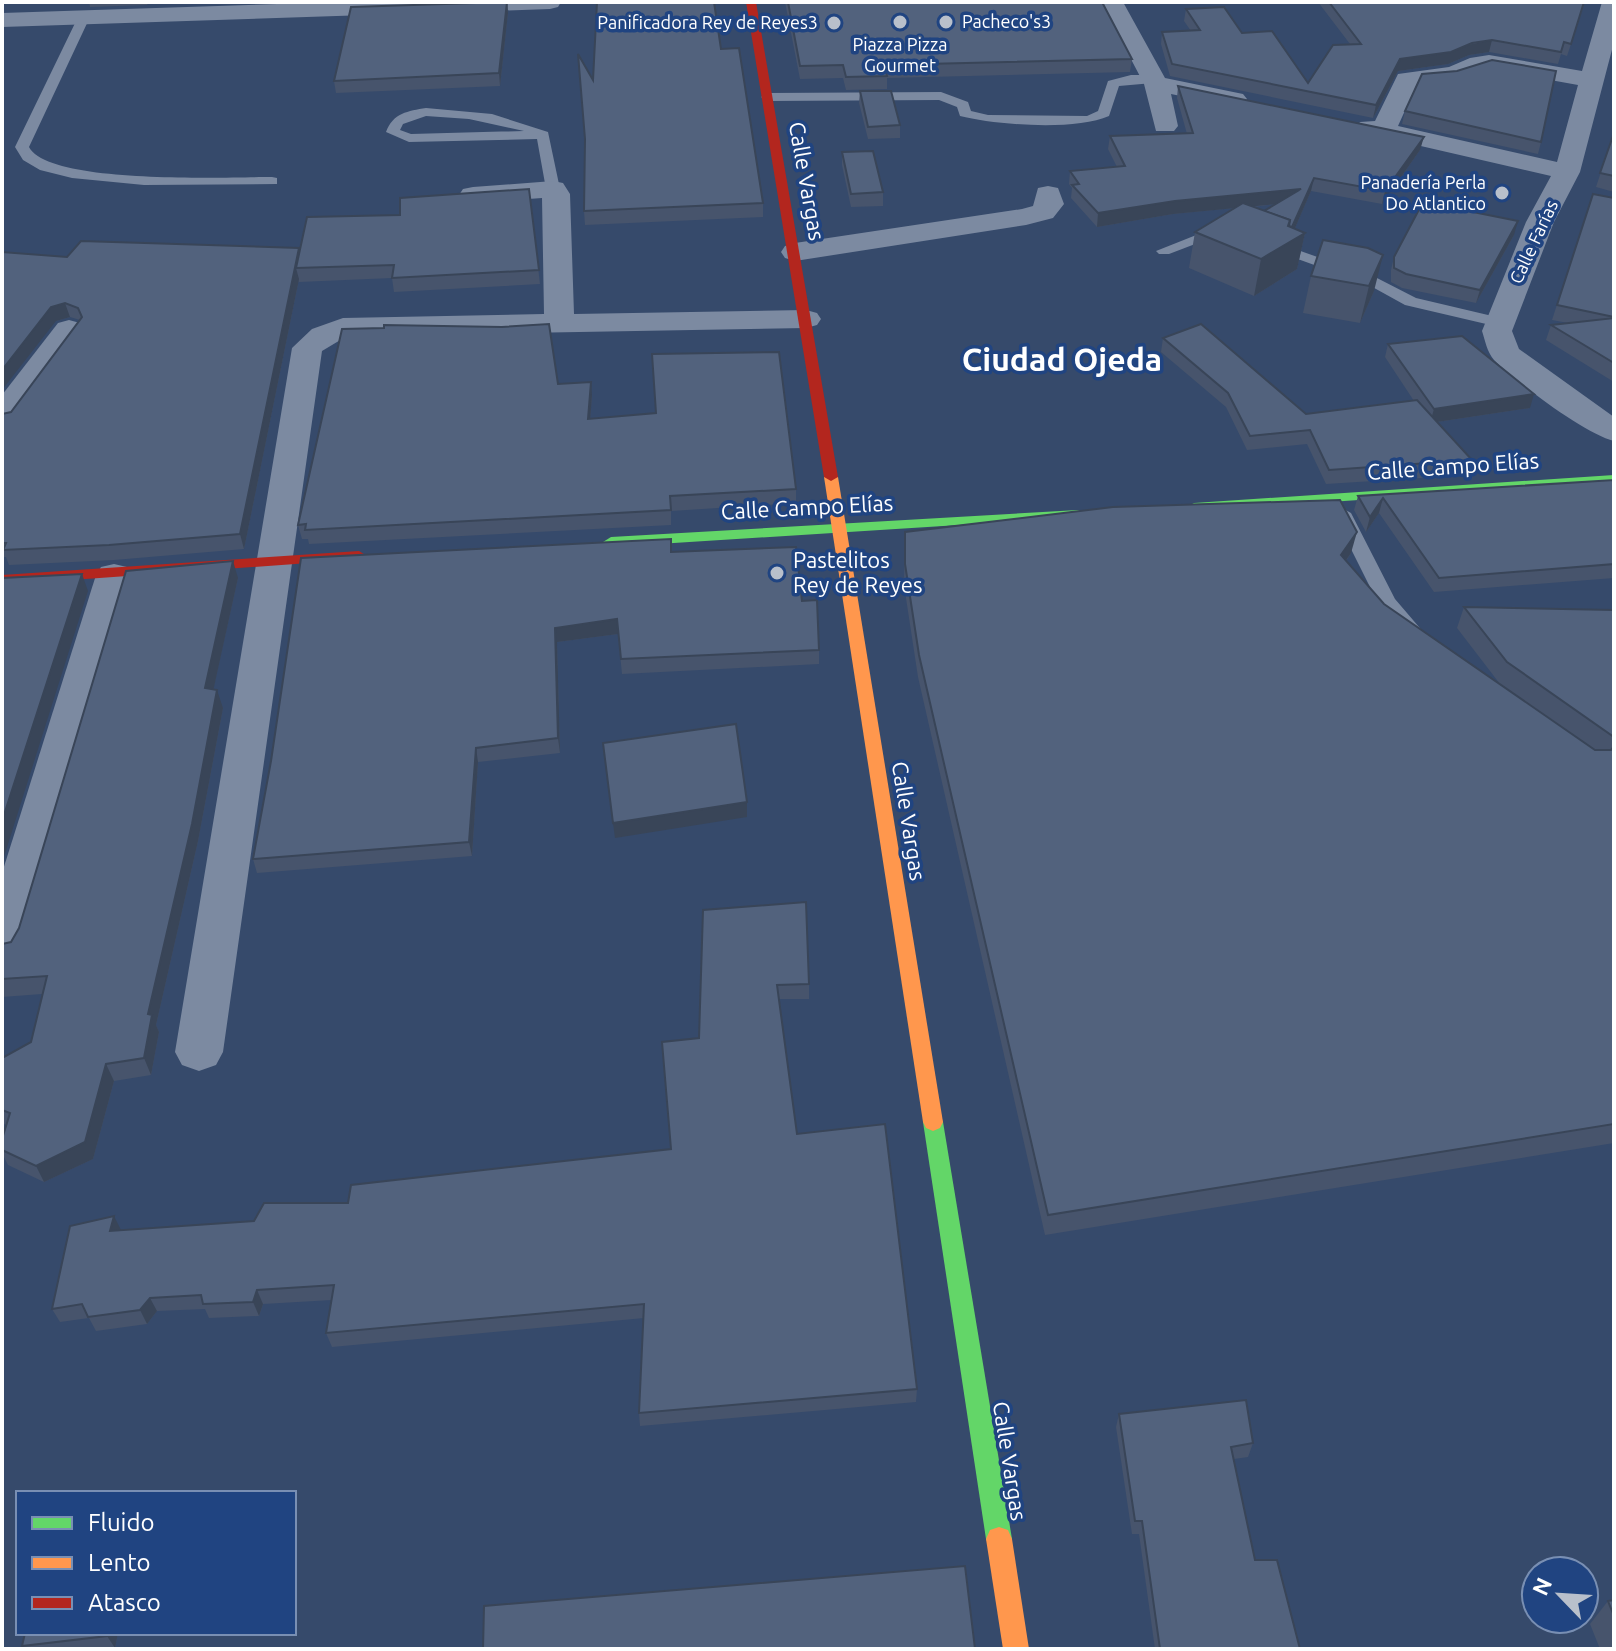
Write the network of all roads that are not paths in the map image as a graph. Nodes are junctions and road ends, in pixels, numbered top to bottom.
1 (550, 2) edge
2 (751, 2) edge
3 (1112, 2) edge
4 (1613, 2) edge
5 (467, 3) edge
6 (222, 8) edge
7 (84, 17) junction
8 (2, 20) edge
9 (1608, 48) edge
10 (1592, 80) junction
11 (1154, 81) junction
12 (768, 97) junction
13 (1252, 102) edge
14 (1339, 120) edge
15 (1165, 126) dead end
16 (1383, 130) junction
17 (543, 135) junction
18 (272, 181) dead end
19 (1571, 186) junction
20 (553, 189) junction
21 (1048, 194) dead end
22 (452, 197) edge
23 (1236, 231) edge
24 (1263, 241) edge
25 (1164, 251) dead end
26 (795, 252) junction
27 (806, 319) junction
28 (1499, 322) junction
29 (559, 324) junction
30 (69, 329) edge
31 (2, 417) edge
32 (1614, 431) edge
33 (1614, 479) edge
34 (1335, 497) junction
35 (1180, 508) edge
36 (1102, 513) edge
37 (839, 530) junction
38 (589, 543) edge
39 (370, 555) edge
40 (276, 560) junction
41 (114, 575) junction
42 (2, 580) edge
43 (1424, 643) edge
44 (2, 944) edge
45 (199, 1052) dead end
46 (1016, 1649) edge

1 - 5 street
2 - 12 street, Calle Vargas
3 - 11 street
4 - 9 street, Calle Farías
5 - 6 street
6 - 7 street
7 - 8 street
7 - 18 lane
9 - 10 street, Calle Farías
10 - 16 street
10 - 19 street, Calle Farías
11 - 12 lane
11 - 13 street
11 - 15 street
12 - 26 street, Calle Vargas
14 - 16 street
16 - 19 street
17 - 17 lane
17 - 20 lane
19 - 28 street, Calle Farías
20 - 22 street
20 - 29 street
21 - 26 street
23 - 25 lane
24 - 28 lane
26 - 27 street, Calle Vargas
27 - 29 street
27 - 37 street, Calle Vargas
28 - 32 street
29 - 40 street
30 - 31 street
33 - 34 street, Calle Campo Elías
34 - 35 street, Calle Campo Elías
34 - 43 lane
36 - 37 street, Calle Campo Elías
37 - 38 street, Calle Campo Elías
37 - 46 street, Calle Vargas
39 - 40 street
40 - 41 street
40 - 45 street
41 - 42 street
41 - 44 street

